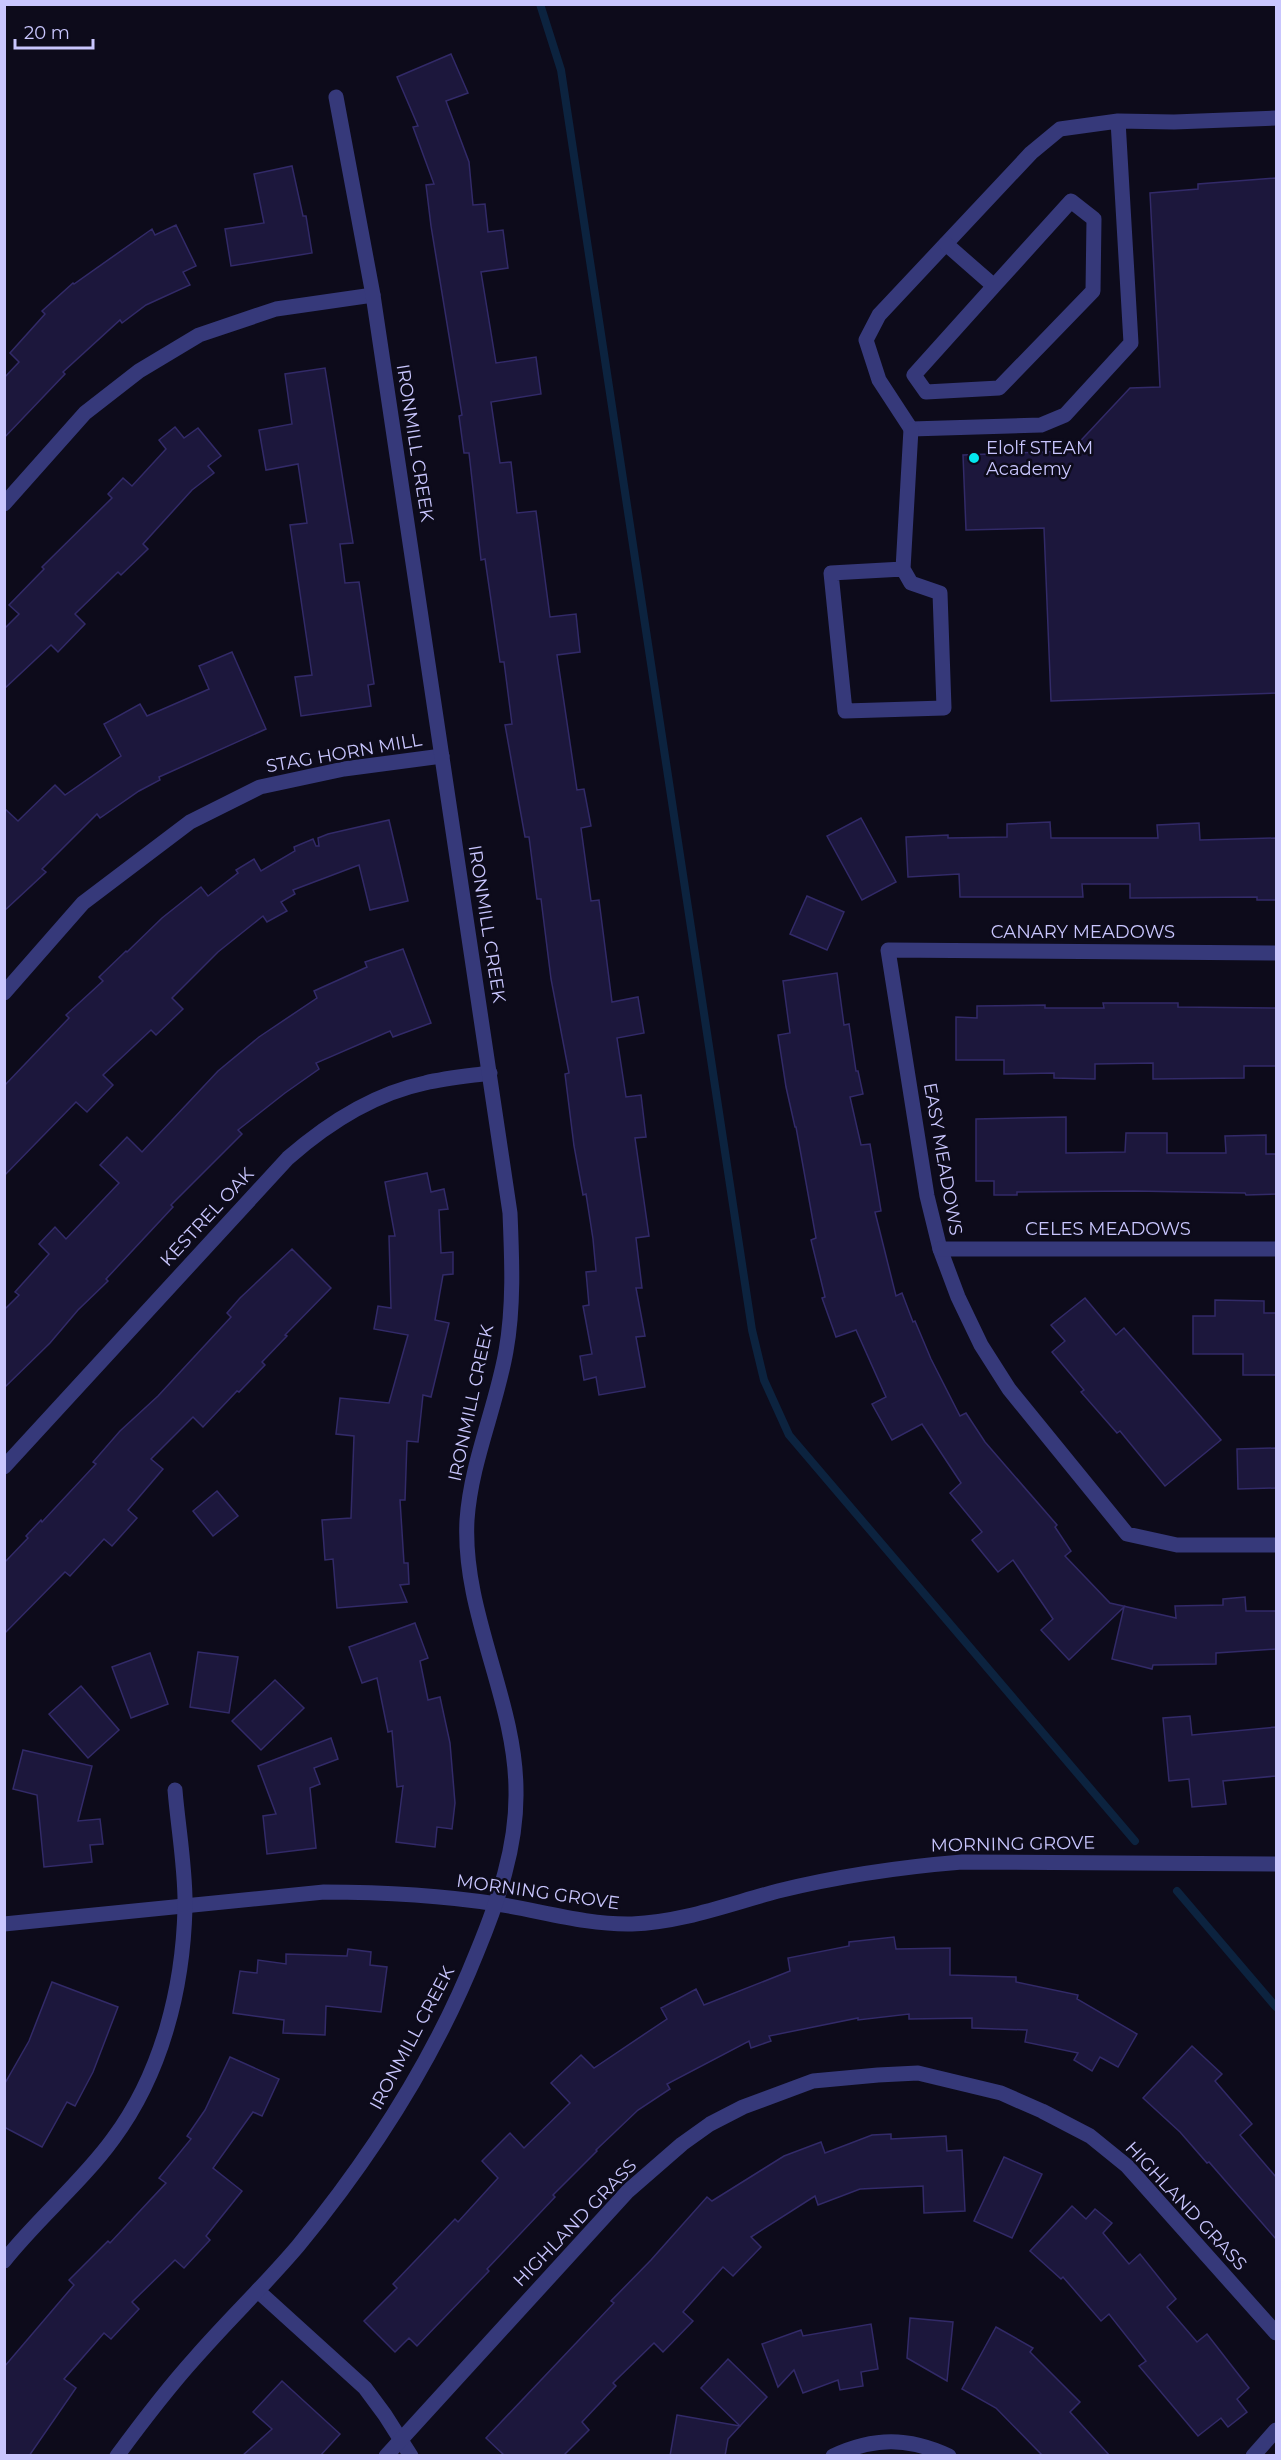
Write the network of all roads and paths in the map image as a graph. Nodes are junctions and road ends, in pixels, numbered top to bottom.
1 (336, 98) dead end
2 (1276, 118) edge
3 (1118, 121) junction
4 (946, 244) junction
5 (994, 286) junction
6 (373, 295) junction
7 (911, 429) junction
8 (4, 504) edge
9 (903, 569) junction
10 (442, 756) junction
11 (888, 950) joint
12 (1276, 953) edge
13 (4, 993) edge
14 (490, 1073) junction
15 (940, 1249) junction
16 (1276, 1249) edge
17 (4, 1467) edge
18 (1276, 1545) edge
19 (175, 1790) dead end
20 (1276, 1864) edge
21 (496, 1904) junction
22 (185, 1906) junction
23 (4, 1924) edge
24 (4, 2261) edge
25 (258, 2291) junction
26 (1276, 2333) edge
27 (1276, 2430) edge
28 (401, 2439) junction
29 (117, 2456) edge
30 (386, 2456) edge
31 (411, 2456) edge
32 (833, 2456) edge
33 (949, 2456) edge
34 (1253, 2456) edge

1 - 6 street, IRONMILL CREEK
2 - 3 street
3 - 4 street
3 - 7 street
4 - 5 street
4 - 7 street
5 - 5 street
6 - 8 street
6 - 10 street, IRONMILL CREEK
7 - 9 street
9 - 9 street
10 - 13 street, STAG HORN MILL
10 - 14 street, IRONMILL CREEK
11 - 12 street, CANARY MEADOWS
11 - 15 street, EASY MEADOWS
14 - 17 street, KESTREL OAK
14 - 21 street, IRONMILL CREEK
15 - 16 street, CELES MEADOWS
15 - 18 street, EASY MEADOWS
19 - 22 street
20 - 21 street, MORNING GROVE
21 - 22 street, MORNING GROVE
21 - 25 street, IRONMILL CREEK
22 - 23 street, MORNING GROVE
22 - 24 street
25 - 28 street
25 - 29 street, IRONMILL CREEK
26 - 28 street, HIGHLAND GRASS
27 - 34 street
28 - 30 street, HIGHLAND GRASS
28 - 31 street
32 - 33 street

